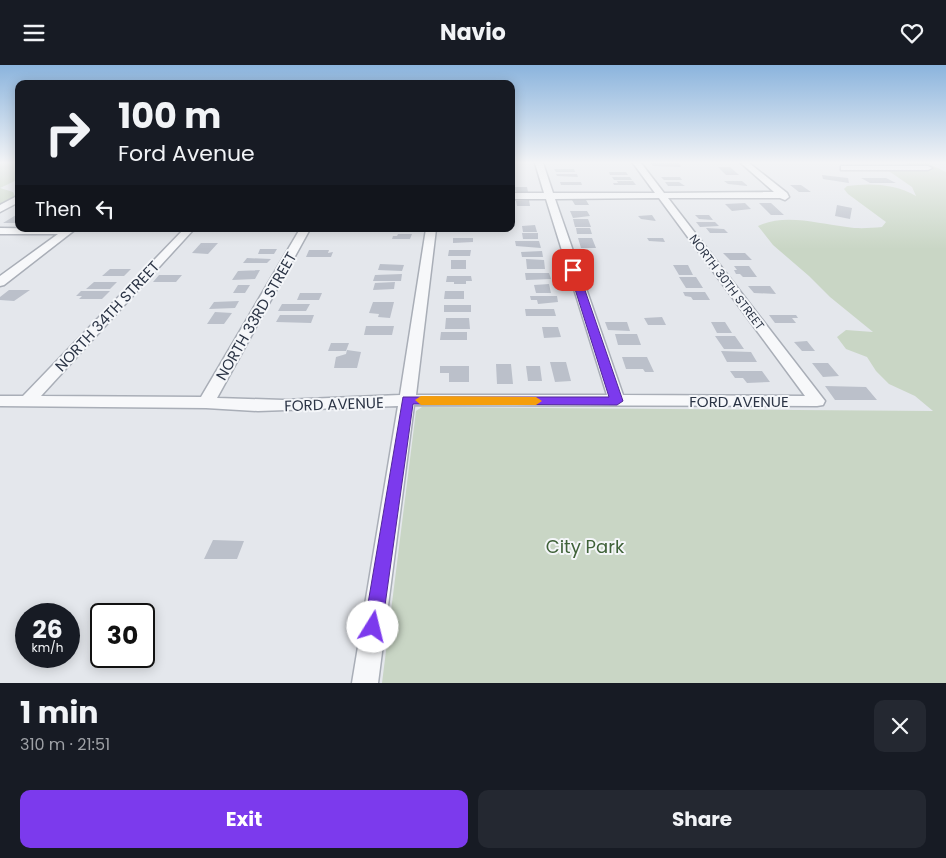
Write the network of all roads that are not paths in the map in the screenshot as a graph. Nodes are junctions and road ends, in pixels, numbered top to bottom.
1 (548, 192) edge
2 (658, 192) edge
3 (780, 192) edge
4 (515, 196) edge
5 (549, 196) junction
6 (661, 196) junction
7 (15, 200) edge
8 (0, 209) edge
9 (0, 231) edge
10 (15, 231) edge
11 (67, 232) edge
12 (186, 232) edge
13 (303, 232) edge
14 (430, 232) edge
15 (0, 282) edge
16 (407, 400) junction
17 (0, 401) edge
18 (617, 401) junction
19 (818, 401) joint
20 (26, 402) junction
21 (206, 403) junction
22 (0, 407) edge
23 (365, 683) edge

1 - 5 street
2 - 6 street, NORTH 30TH STREET
3 - 6 street
4 - 5 street
5 - 6 street
5 - 18 street
6 - 19 street, NORTH 30TH STREET
7 - 8 street
9 - 10 street
11 - 15 street
12 - 20 street, NORTH 34TH STREET
13 - 21 street, NORTH 33RD STREET
14 - 16 street
16 - 18 street, FORD AVENUE
16 - 21 street, FORD AVENUE
16 - 23 street
17 - 20 street, FORD AVENUE
18 - 19 street, FORD AVENUE
20 - 21 street, FORD AVENUE
20 - 22 street

